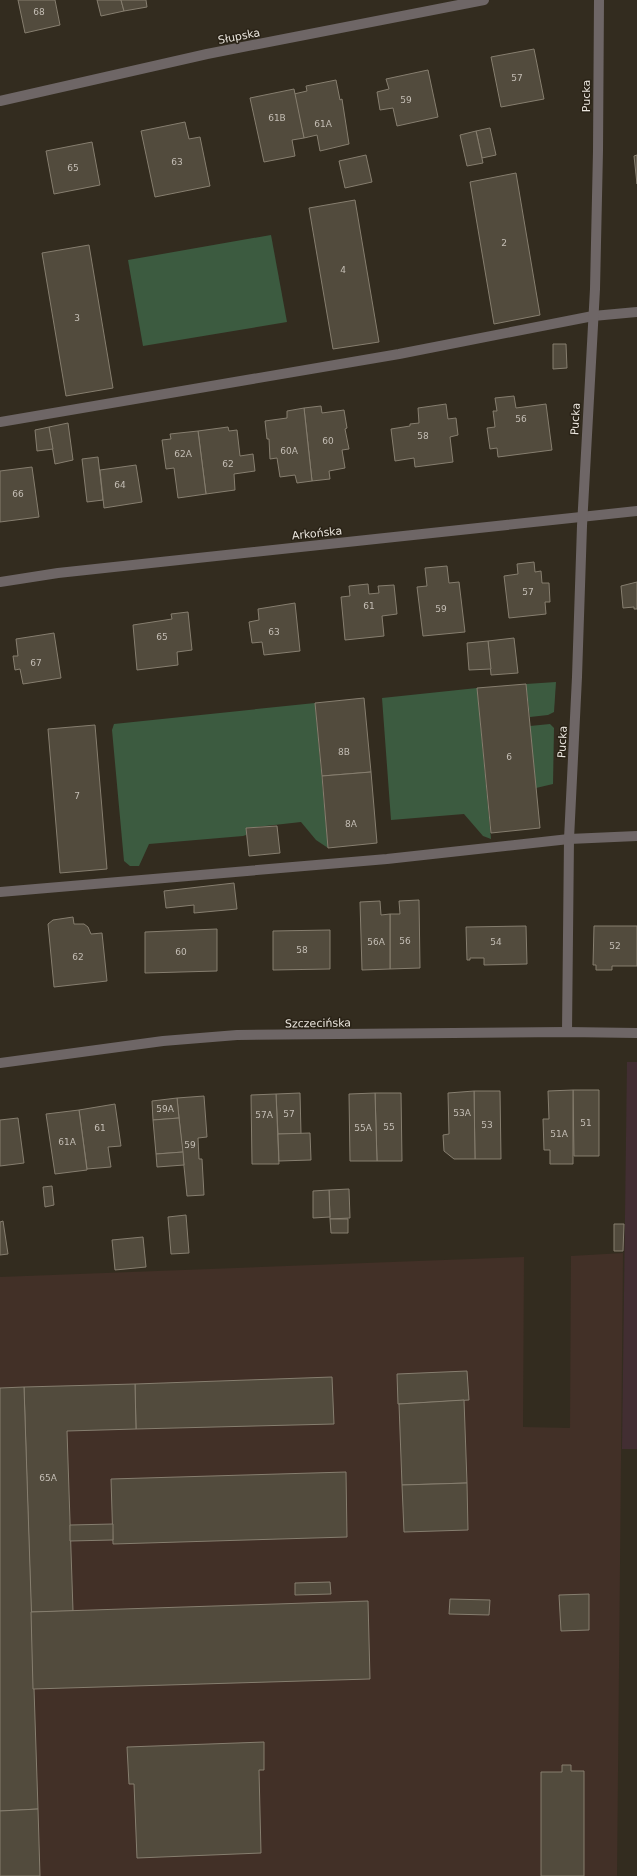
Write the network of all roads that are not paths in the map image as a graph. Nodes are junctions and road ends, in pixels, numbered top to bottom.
1 (484, 0) edge
2 (599, 0) edge
3 (0, 101) edge
4 (637, 312) edge
5 (593, 316) junction
6 (0, 422) edge
7 (637, 511) edge
8 (582, 517) junction
9 (0, 582) edge
10 (637, 836) edge
11 (569, 839) junction
12 (0, 892) edge
13 (567, 1032) junction
14 (637, 1033) edge
15 (0, 1063) edge

1 - 3 street, Słupska
2 - 5 street, Pucka
4 - 5 street
5 - 6 street
5 - 8 street, Pucka
7 - 8 street, Arkońska
8 - 9 street, Arkońska
8 - 11 street, Pucka
10 - 11 street
11 - 12 street
11 - 13 street, Pucka
13 - 14 street, Szczecińska
13 - 15 street, Szczecińska

